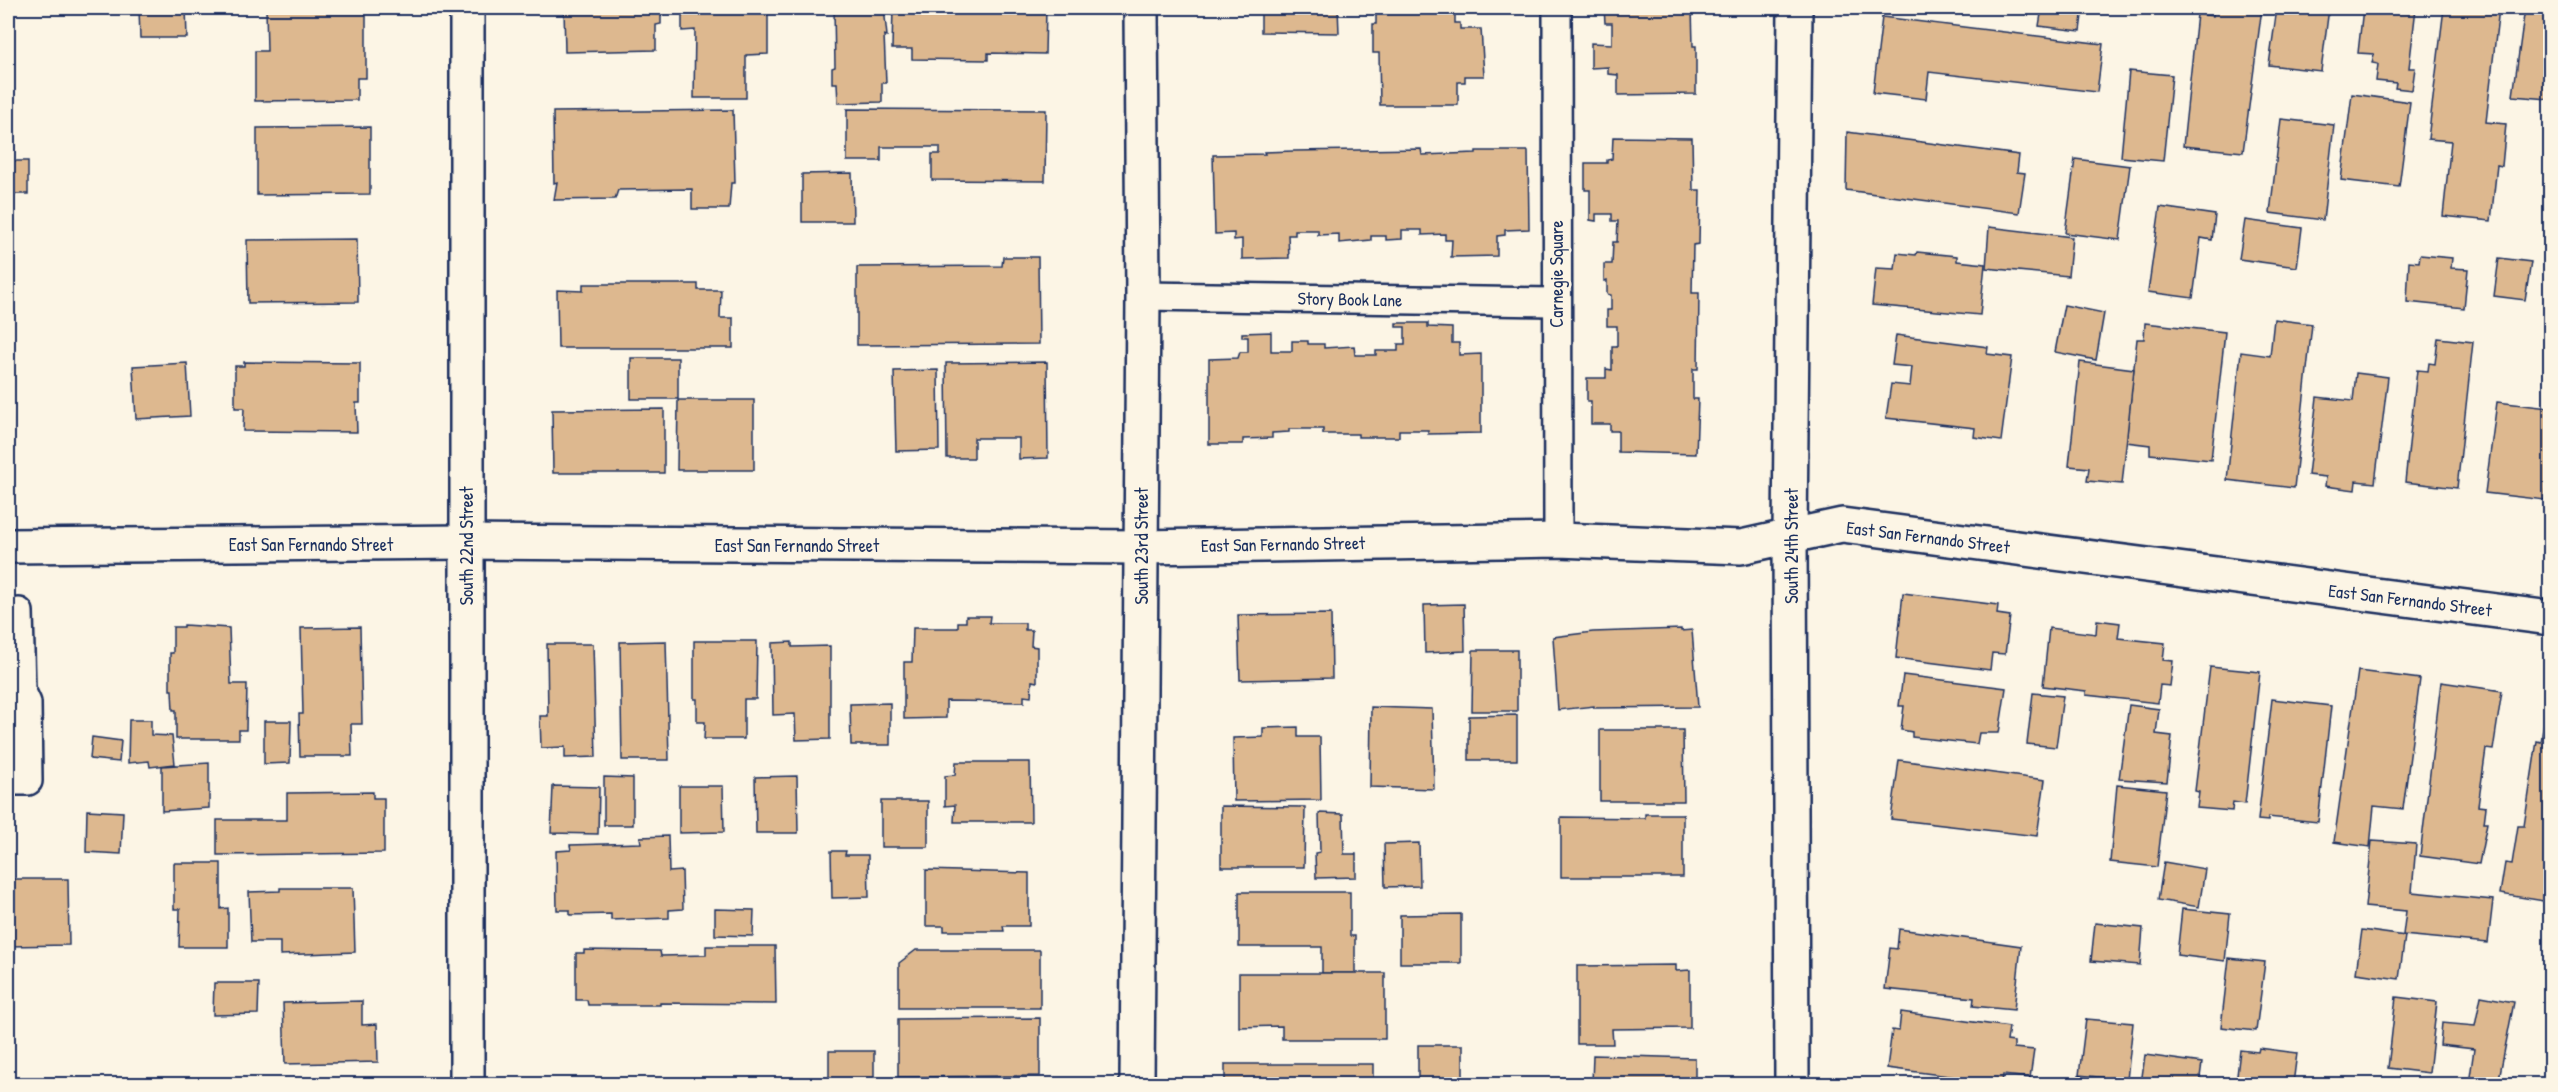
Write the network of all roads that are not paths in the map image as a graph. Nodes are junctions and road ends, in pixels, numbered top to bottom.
1 (467, 8) edge
2 (1141, 8) edge
3 (1557, 8) edge
4 (1795, 8) edge
5 (1143, 296) junction
6 (1556, 302) junction
7 (1790, 535) junction
8 (1558, 540) junction
9 (466, 542) junction
10 (8, 546) edge
11 (1141, 547) junction
12 (19, 612) dead end
13 (2550, 618) edge
14 (8, 781) edge
15 (467, 1084) edge
16 (1137, 1084) edge
17 (1792, 1084) edge

1 - 9 street, South 22nd Street
2 - 5 street, South 23rd Street
3 - 6 lane, Carnegie Square
4 - 7 street, South 24th Street
5 - 6 lane, Story Book Lane
5 - 11 street, South 23rd Street
6 - 8 lane, Carnegie Square
7 - 8 street, East San Fernando Street
7 - 13 street, East San Fernando Street
7 - 17 street, South 24th Street
8 - 11 street, East San Fernando Street
9 - 10 street, East San Fernando Street
9 - 11 street, East San Fernando Street
9 - 15 street, South 22nd Street
11 - 16 street, South 23rd Street
12 - 14 lane

